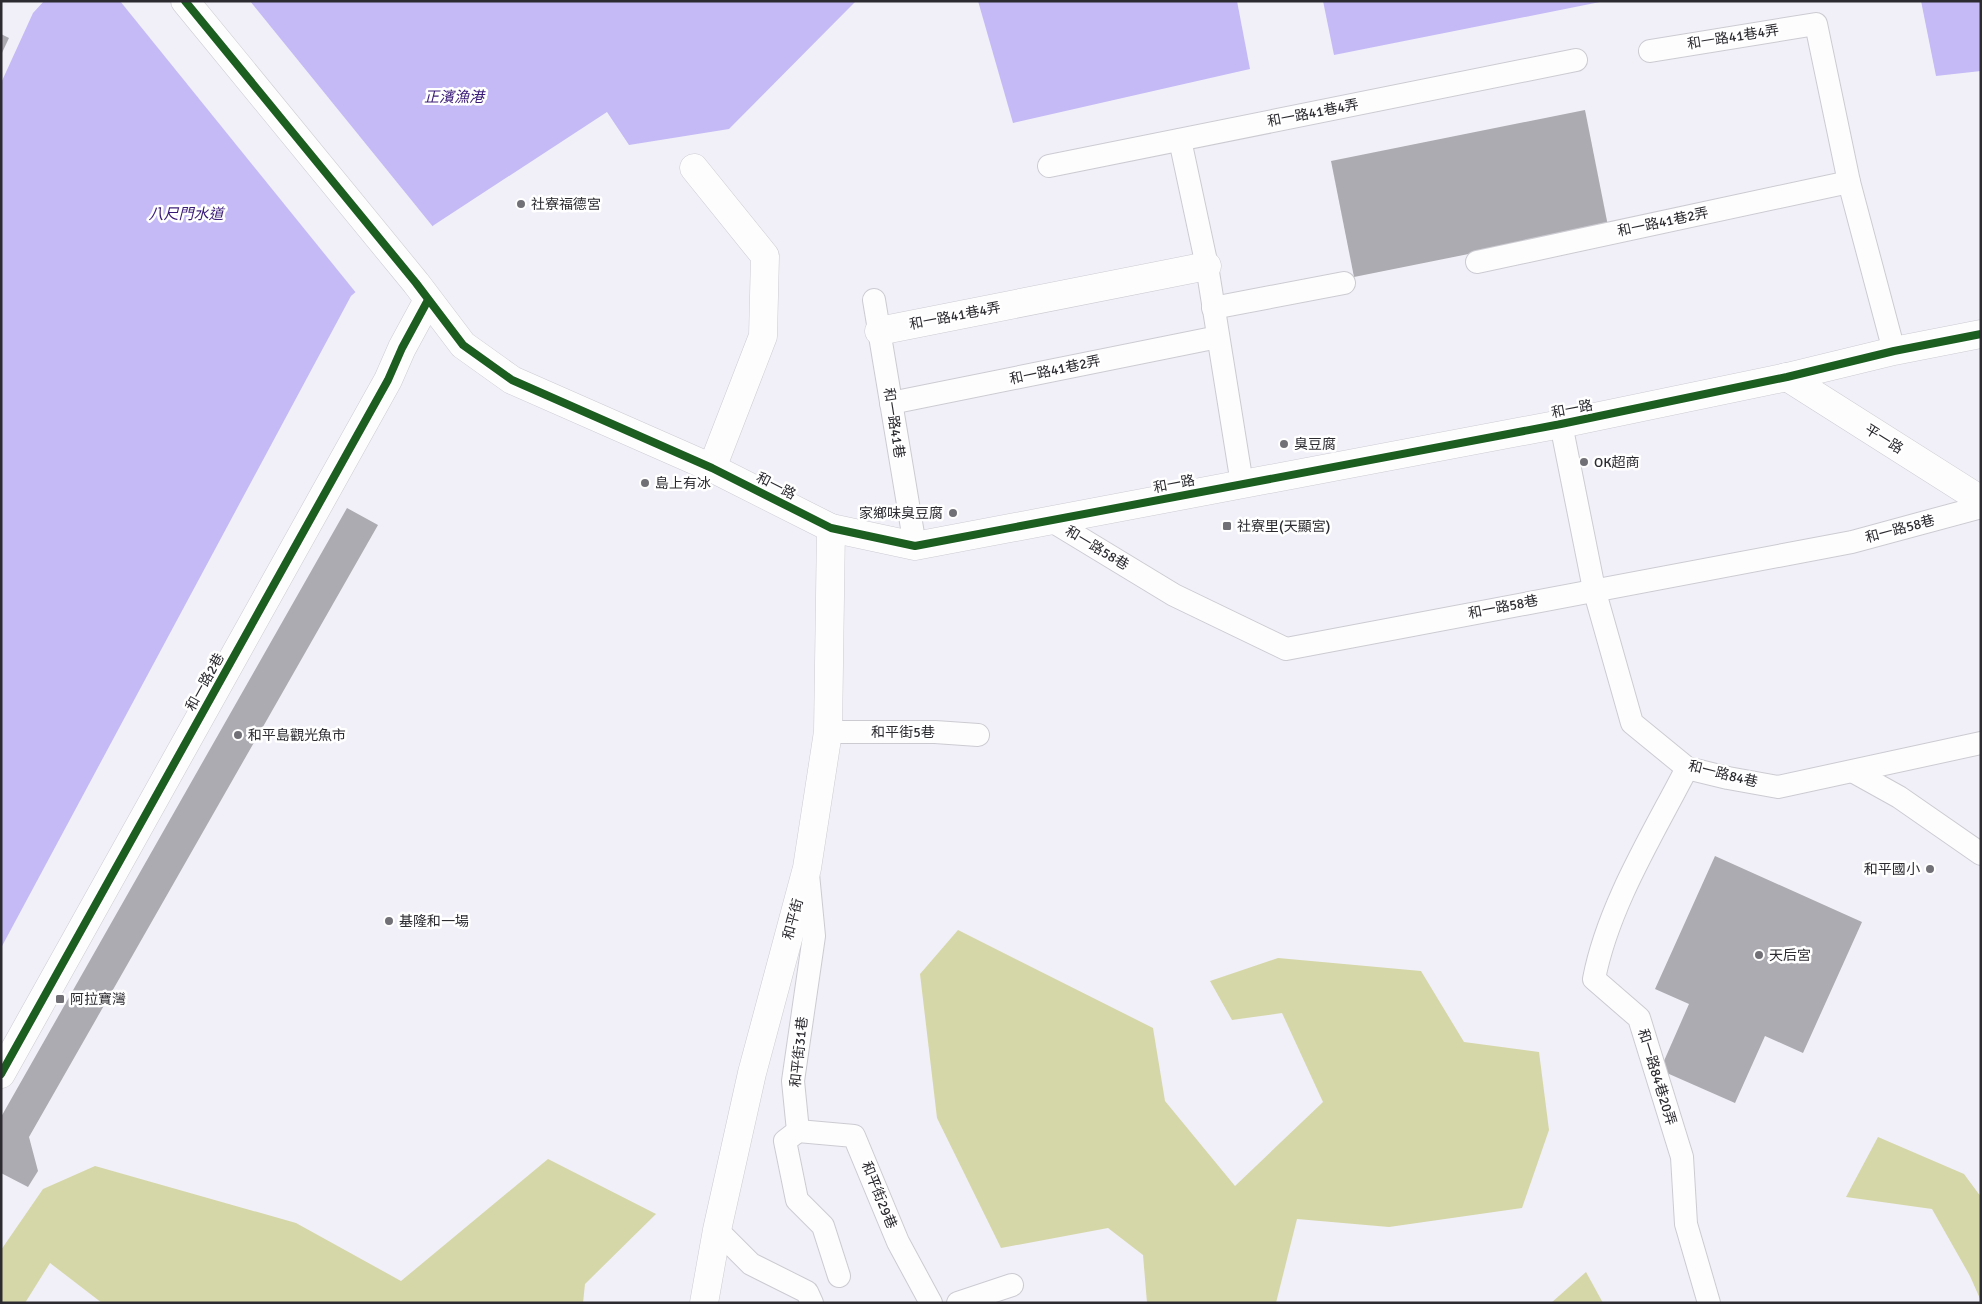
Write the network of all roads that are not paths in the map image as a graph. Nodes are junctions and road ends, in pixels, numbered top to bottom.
1 (185, 1) edge
2 (1650, 51) dead end
3 (1576, 60) dead end
4 (1180, 140) junction
5 (1049, 166) dead end
6 (694, 168) dead end
7 (1849, 182) junction
8 (1477, 262) dead end
9 (1207, 266) junction
10 (1344, 283) dead end
11 (422, 292) junction
12 (874, 300) dead end
13 (1213, 308) junction
14 (879, 331) junction
15 (1981, 334) edge
16 (1218, 337) junction
17 (1894, 351) junction
18 (1787, 377) junction
19 (891, 404) junction
20 (1561, 424) junction
21 (712, 468) junction
22 (1242, 484) junction
23 (1981, 500) edge
24 (1981, 508) edge
25 (1052, 521) junction
26 (831, 528) junction
27 (914, 546) junction
28 (1594, 590) junction
29 (828, 732) junction
30 (978, 735) dead end
31 (1981, 743) edge
32 (1687, 768) junction
33 (1854, 772) junction
34 (1981, 854) edge
35 (807, 868) junction
36 (1, 1074) edge
37 (798, 1131) junction
38 (717, 1230) junction
39 (839, 1276) dead end
40 (1012, 1285) dead end
41 (704, 1303) edge
42 (812, 1303) edge
43 (931, 1303) edge
44 (958, 1303) edge
45 (1709, 1303) edge

1 - 11 street, 和一路
2 - 7 lane, 和一路41巷4弄
3 - 4 lane, 和一路41巷4弄
4 - 5 lane, 和一路41巷4弄
4 - 9 lane
6 - 21 street
7 - 8 lane, 和一路41巷2弄
7 - 17 lane
9 - 13 lane
9 - 14 street, 和一路41巷4弄
10 - 13 lane
11 - 21 street, 和一路
11 - 36 street, 和一路2巷
12 - 14 lane, 和一路41巷
13 - 16 lane
14 - 19 lane, 和一路41巷
15 - 17 street, 和一路
16 - 19 lane, 和一路41巷2弄
16 - 22 lane
17 - 18 street, 和一路
18 - 20 street, 和一路
18 - 23 street, 平一路
19 - 27 lane, 和一路41巷
20 - 22 street, 和一路
20 - 28 lane, 和一路84巷
21 - 26 street, 和一路
22 - 25 street, 和一路
24 - 28 lane, 和一路58巷
25 - 27 street, 和一路
25 - 28 lane, 和一路58巷
26 - 27 street, 和一路
26 - 29 street, 和平街
28 - 32 lane, 和一路84巷
29 - 30 lane, 和平街5巷
29 - 35 street, 和平街
31 - 33 lane, 和一路84巷
32 - 33 lane, 和一路84巷
32 - 45 lane, 和一路84巷20弄
33 - 34 lane
35 - 37 lane, 和平街31巷
35 - 38 street, 和平街
37 - 39 lane
37 - 43 lane, 和平街29巷
38 - 41 street, 和平街
38 - 42 lane
40 - 44 lane

